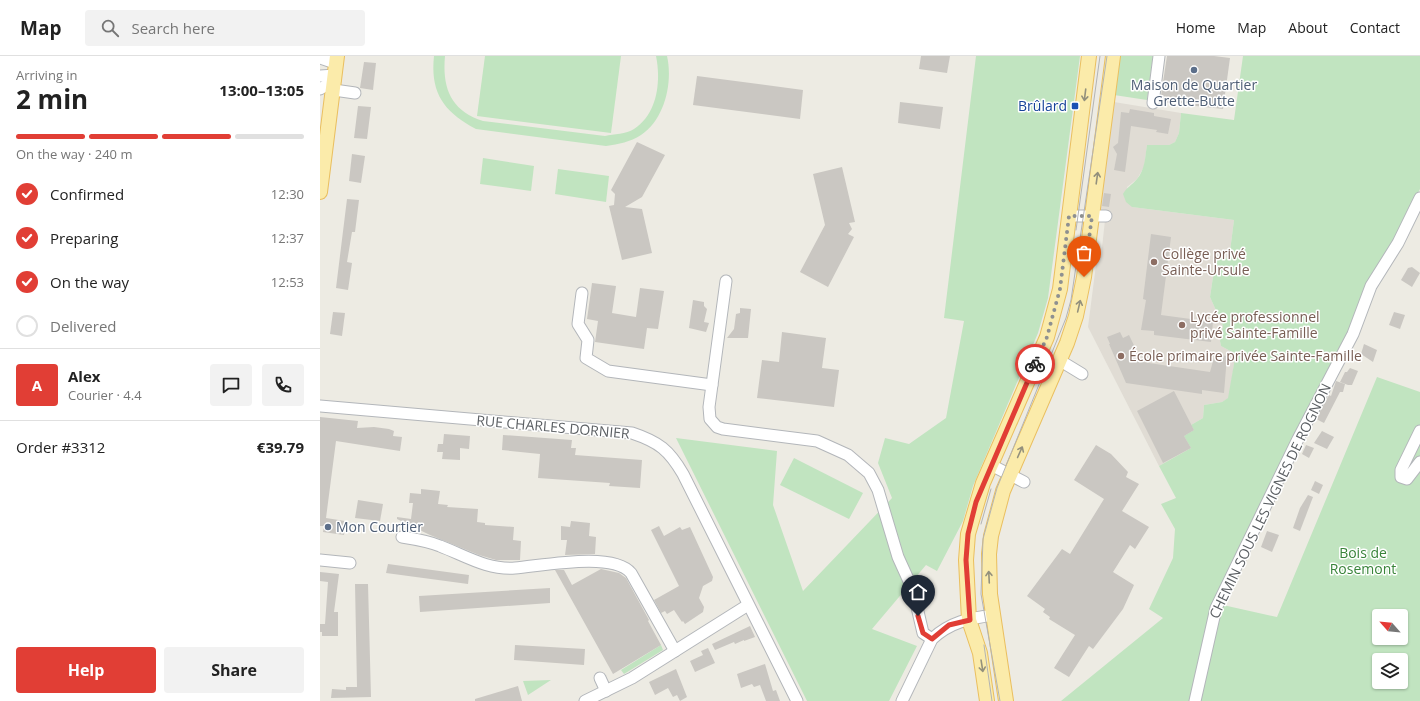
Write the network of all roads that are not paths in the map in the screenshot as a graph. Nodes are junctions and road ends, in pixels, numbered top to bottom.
1 (1089, 56) edge
2 (1113, 56) edge
3 (1159, 56) edge
4 (320, 58) edge
5 (335, 59) edge
6 (320, 76) edge
7 (331, 84) edge
8 (355, 93) dead end
9 (1153, 103) dead end
10 (320, 192) edge
11 (1420, 198) edge
12 (1069, 216) junction
13 (1099, 216) junction
14 (726, 281) dead end
15 (582, 293) dead end
16 (1059, 360) junction
17 (1082, 374) dead end
18 (712, 385) junction
19 (320, 406) edge
20 (1420, 431) edge
21 (1420, 462) edge
22 (991, 465) junction
23 (1011, 473) junction
24 (1024, 482) dead end
25 (402, 536) dead end
26 (320, 560) edge
27 (350, 563) dead end
28 (748, 605) junction
29 (994, 616) junction
30 (970, 620) junction
31 (932, 639) junction
32 (675, 651) junction
33 (600, 678) dead end
34 (606, 690) junction
35 (588, 700) edge
36 (797, 701) edge
37 (902, 701) edge
38 (987, 701) edge
39 (1006, 701) edge
40 (1195, 701) edge

1 -> 12 main road
13 -> 2 main road
3 - 9 street
4 - 5 street
5 - 7 main road
6 - 7 street
7 - 8 street
7 - 10 main road
11 - 40 street, CHEMIN SOUS LES VIGNES DE ROGNON
12 - 13 street
12 - 22 main road
16 -> 13 main road
14 - 18 street
15 - 18 street
16 - 17 street
23 -> 16 main road
18 - 31 street
19 - 28 street, RUE CHARLES DORNIER
20 - 21 street
22 - 23 street
22 - 30 main road
23 - 24 street
29 -> 23 main road
25 - 32 street
26 - 27 street
28 - 32 street
28 - 36 street, RUE CHARLES DORNIER
29 - 30 street
29 - 39 main road
30 - 31 street
30 -> 38 main road
31 - 37 street
32 - 34 street
33 - 34 street
34 - 35 street

